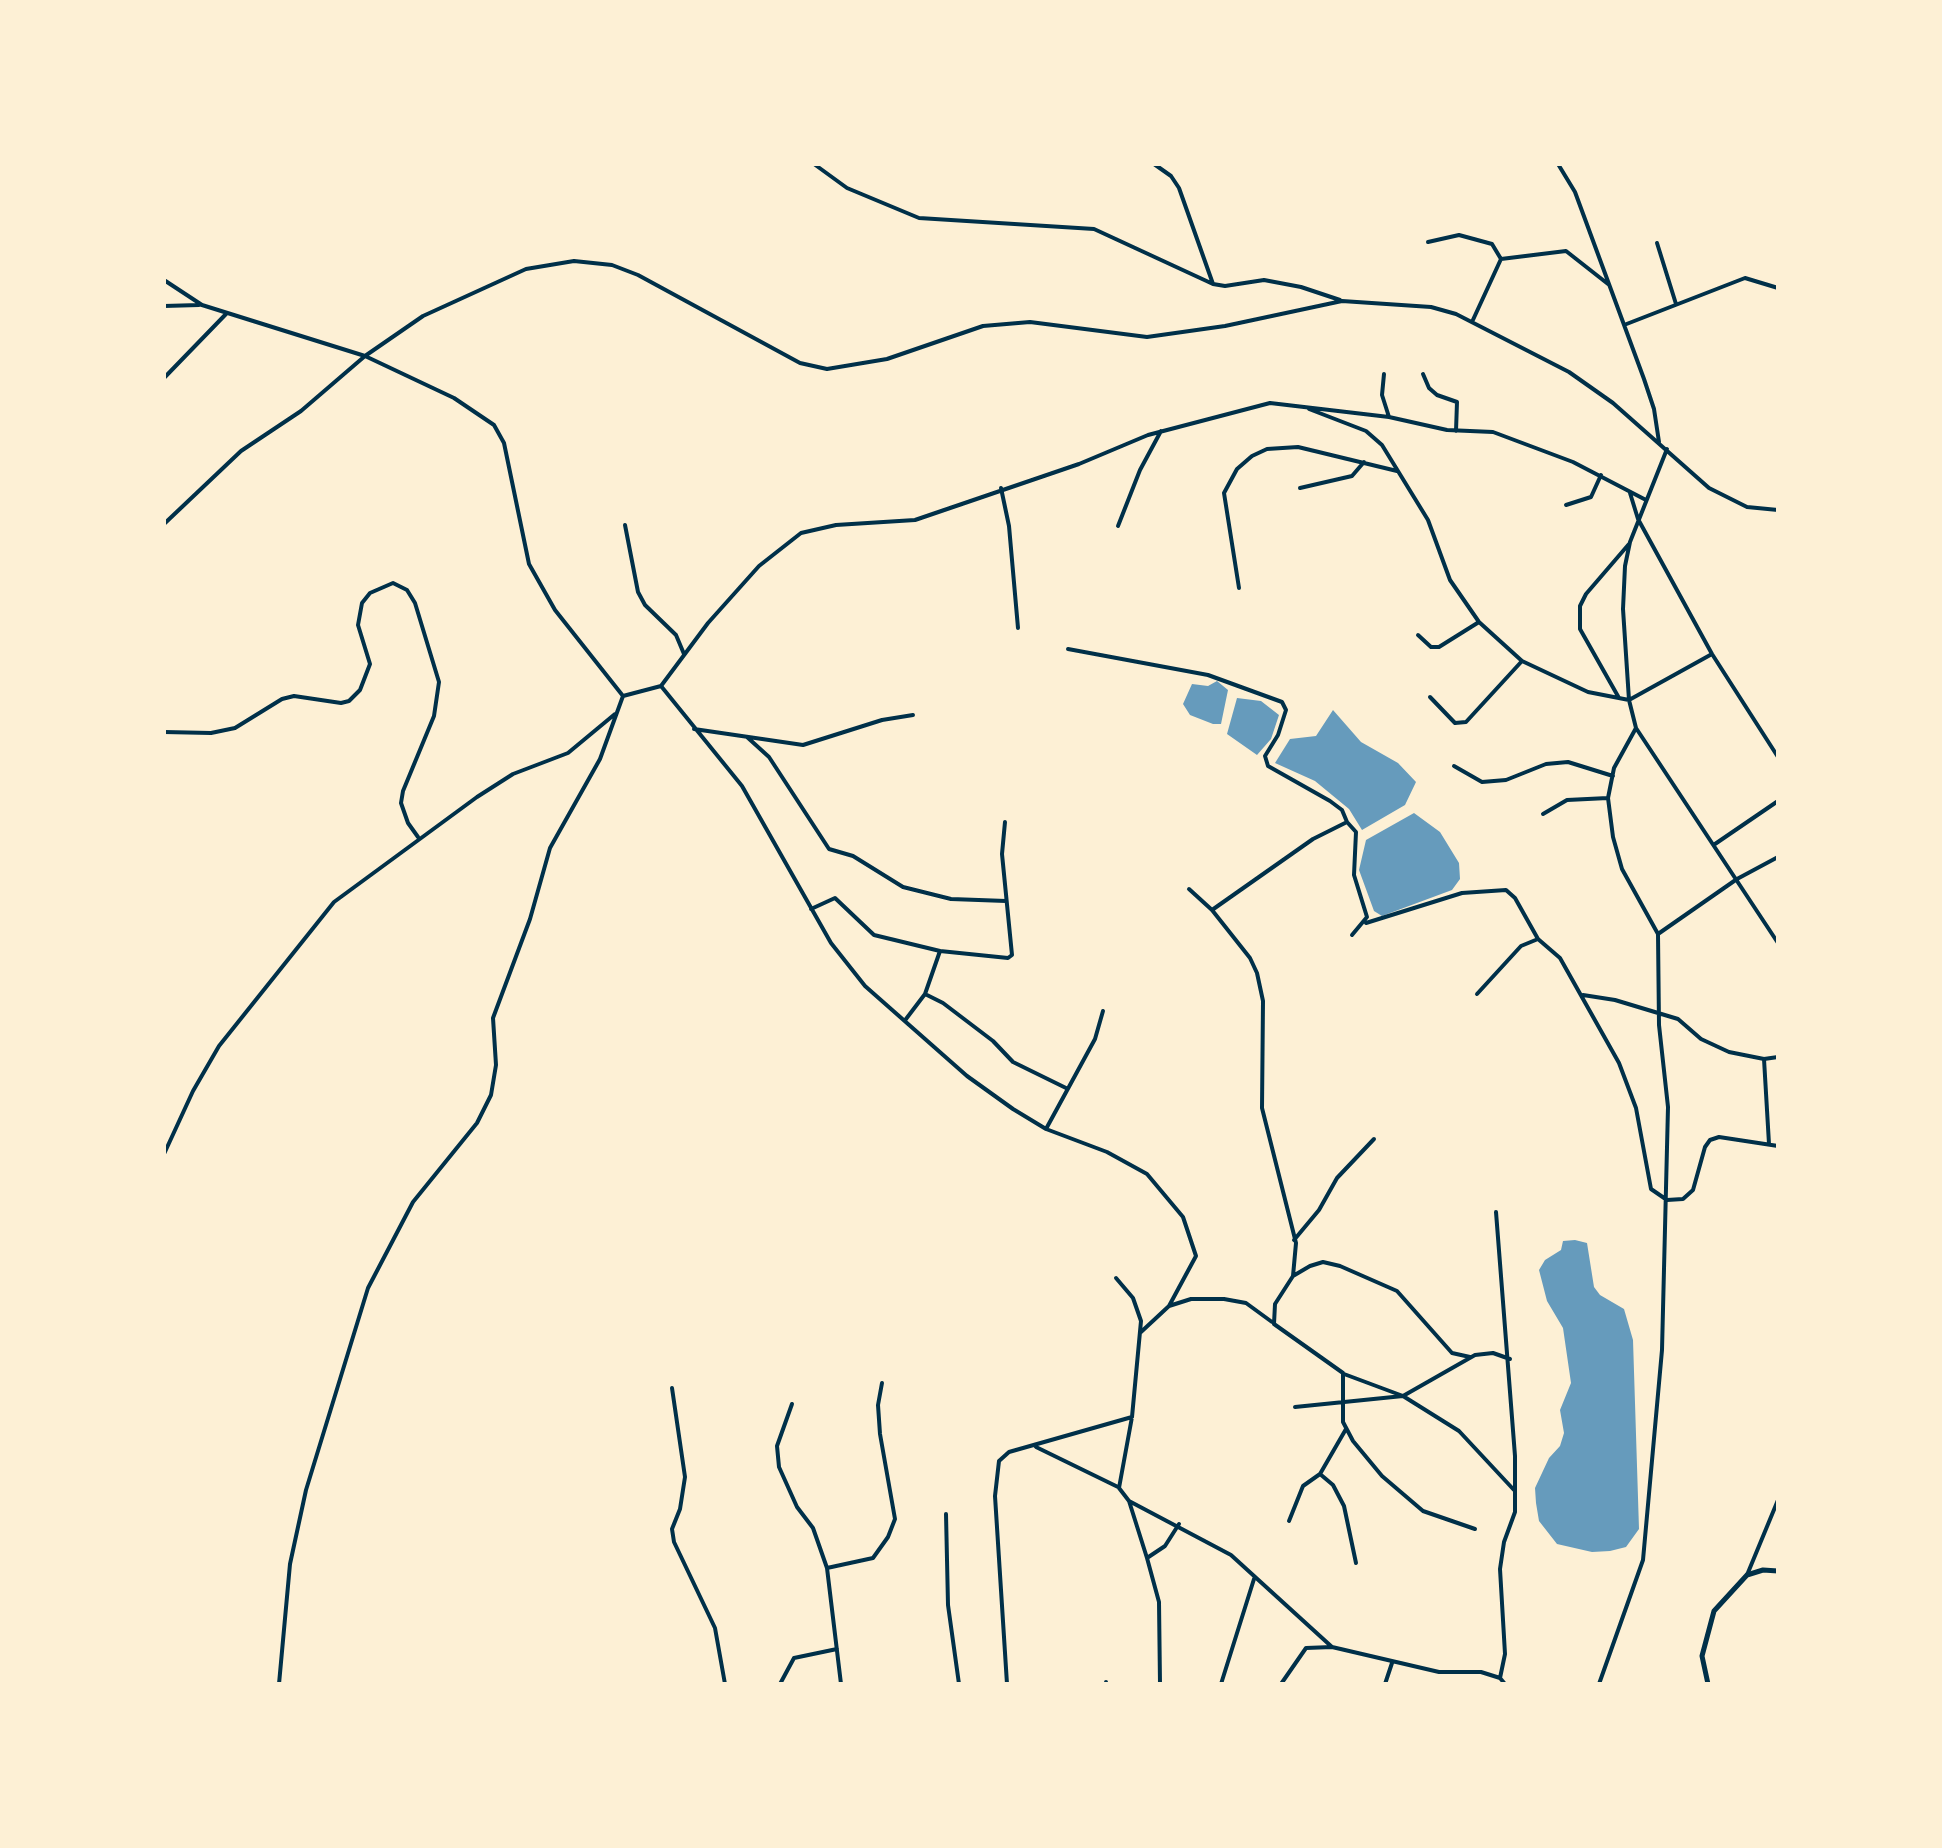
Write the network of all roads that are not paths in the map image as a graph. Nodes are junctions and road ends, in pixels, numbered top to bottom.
1 (814, 164) edge
2 (1154, 164) edge
3 (1558, 164) edge
4 (1428, 242) dead end
5 (1657, 243) dead end
6 (1501, 259) junction
7 (164, 280) edge
8 (1213, 284) junction
9 (1609, 284) junction
10 (1778, 288) edge
11 (1342, 301) junction
12 (1676, 304) junction
13 (202, 305) junction
14 (164, 306) edge
15 (226, 314) junction
16 (1472, 322) junction
17 (1624, 325) junction
18 (365, 356) junction
19 (1384, 374) dead end
20 (1423, 374) dead end
21 (164, 378) edge
22 (1303, 407) junction
23 (1389, 417) junction
24 (1161, 431) junction
25 (1456, 431) junction
26 (1659, 442) junction
27 (1667, 449) junction
28 (1364, 462) junction
29 (1397, 471) junction
30 (1601, 475) junction
31 (1001, 488) junction
32 (1300, 488) dead end
33 (1630, 493) junction
34 (1646, 500) junction
35 (1566, 505) dead end
36 (1778, 510) edge
37 (1638, 519) junction
38 (164, 524) edge
39 (625, 525) dead end
40 (1118, 526) dead end
41 (1630, 542) junction
42 (1239, 588) dead end
43 (1479, 622) junction
44 (1018, 628) dead end
45 (1418, 635) dead end
46 (1068, 649) dead end
47 (684, 654) junction
48 (1712, 654) junction
49 (1522, 661) junction
50 (661, 686) junction
51 (623, 696) junction
52 (1430, 697) dead end
53 (1619, 698) junction
54 (1629, 700) junction
55 (617, 713) junction
56 (913, 715) dead end
57 (1636, 728) junction
58 (694, 729) junction
59 (164, 732) edge
60 (747, 737) junction
61 (1778, 757) edge
62 (1454, 766) dead end
63 (1613, 776) junction
64 (1608, 798) junction
65 (1778, 801) edge
66 (1543, 814) dead end
67 (1005, 822) dead end
68 (1347, 822) junction
69 (418, 837) junction
70 (1715, 844) junction
71 (1778, 857) edge
72 (1737, 879) junction
73 (1189, 889) dead end
74 (1006, 901) junction
75 (811, 909) junction
76 (1212, 910) junction
77 (1366, 923) junction
78 (1658, 934) junction
79 (1352, 935) dead end
80 (1538, 939) junction
81 (1778, 943) edge
82 (940, 951) junction
83 (925, 994) junction
84 (1477, 994) dead end
85 (1583, 995) junction
86 (1103, 1011) dead end
87 (1659, 1015) junction
88 (906, 1019) junction
89 (1778, 1057) edge
90 (1764, 1059) junction
91 (1066, 1088) junction
92 (1046, 1129) junction
93 (1374, 1139) dead end
94 (1769, 1145) junction
95 (1778, 1146) edge
96 (164, 1154) edge
97 (1667, 1200) junction
98 (1496, 1212) dead end
99 (1294, 1240) junction
100 (1293, 1276) junction
101 (1116, 1278) dead end
102 (1169, 1306) junction
103 (1274, 1324) junction
104 (1141, 1332) junction
105 (1470, 1357) junction
106 (1510, 1359) junction
107 (1343, 1373) junction
108 (882, 1383) dead end
109 (672, 1388) dead end
110 (1403, 1396) junction
111 (1343, 1402) junction
112 (792, 1404) dead end
113 (1295, 1407) dead end
114 (1132, 1417) junction
115 (1346, 1429) junction
116 (1034, 1446) junction
117 (1320, 1474) junction
118 (1119, 1488) junction
119 (1515, 1492) junction
120 (1778, 1500) edge
121 (1129, 1501) junction
122 (946, 1514) dead end
123 (1289, 1521) dead end
124 (1179, 1524) junction
125 (1475, 1529) dead end
126 (1147, 1558) junction
127 (1356, 1563) dead end
128 (827, 1568) junction
129 (1778, 1571) edge
130 (1747, 1575) junction
131 (1254, 1578) junction
132 (1332, 1647) junction
133 (837, 1649) junction
134 (1392, 1663) junction
135 (1500, 1678) junction
136 (279, 1684) edge
137 (725, 1684) edge
138 (780, 1684) edge
139 (841, 1684) edge
140 (959, 1684) edge
141 (1007, 1684) edge
142 (1160, 1684) edge
143 (1221, 1684) edge
144 (1281, 1684) edge
145 (1385, 1684) edge
146 (1505, 1684) edge
147 (1599, 1684) edge
148 (1708, 1684) edge

1 - 8 street
2 - 8 street
3 - 9 street
4 - 6 street
5 - 12 street
6 - 9 street
6 - 16 street
7 - 13 street
8 - 11 street
9 - 17 street
10 - 12 street
11 - 16 street
11 - 18 street
12 - 17 street
13 - 14 street
13 - 15 street
15 - 18 street
15 - 21 street
16 - 26 street
17 - 26 street
18 - 38 street
18 - 51 street
19 - 23 street
20 - 25 street
22 - 23 street
22 - 24 street
22 - 29 street
23 - 25 street
24 - 31 street
24 - 40 street
25 - 30 street
26 - 27 street
27 - 34 street
27 - 36 street
28 - 29 street
28 - 32 street
28 - 42 street
29 - 43 street
30 - 33 street
30 - 35 street
31 - 44 street
31 - 47 street
33 - 34 street
33 - 37 street
34 - 37 street
37 - 41 street
37 - 48 street
39 - 47 street
41 - 53 street
41 - 54 street
43 - 45 street
43 - 49 street
46 - 68 street
47 - 50 street
48 - 54 street
48 - 61 street
49 - 52 street
49 - 53 street
50 - 51 street
50 - 58 street
51 - 55 street
53 - 54 street
54 - 57 street
55 - 69 street
55 - 136 street
56 - 60 street
57 - 63 street
57 - 70 street
58 - 60 street
58 - 75 street
59 - 69 street
60 - 74 street
62 - 63 street
63 - 64 street
64 - 66 street
64 - 78 street
65 - 70 street
67 - 74 street
68 - 76 street
68 - 77 street
69 - 96 street
70 - 72 street
71 - 72 street
72 - 78 street
72 - 81 street
73 - 76 street
74 - 82 street
75 - 82 street
75 - 88 street
76 - 99 street
77 - 79 street
77 - 80 street
78 - 87 street
80 - 84 street
80 - 85 street
82 - 83 street
83 - 88 street
83 - 91 street
85 - 87 street
85 - 97 street
86 - 91 street
87 - 90 street
87 - 97 street
88 - 92 street
89 - 90 street
90 - 94 street
91 - 92 street
92 - 102 street
93 - 99 street
94 - 95 street
94 - 97 street
97 - 147 street
98 - 106 street
99 - 100 street
100 - 103 street
100 - 105 street
101 - 104 street
102 - 103 street
102 - 104 street
103 - 107 street
104 - 114 street
105 - 106 street
105 - 110 street
106 - 119 street
107 - 110 street
107 - 111 street
108 - 128 street
109 - 137 street
110 - 111 street
110 - 119 street
111 - 113 street
111 - 115 street
112 - 128 street
114 - 116 street
114 - 118 street
115 - 117 street
115 - 125 street
116 - 118 street
116 - 141 street
117 - 123 street
117 - 127 street
118 - 121 street
119 - 135 street
120 - 130 street
121 - 124 street
121 - 126 street
122 - 140 street
124 - 126 street
124 - 131 street
126 - 142 street
128 - 133 street
129 - 130 street
130 - 148 street
131 - 132 street
131 - 143 street
132 - 134 street
132 - 144 street
133 - 138 street
133 - 139 street
134 - 135 street
134 - 145 street
135 - 146 street

